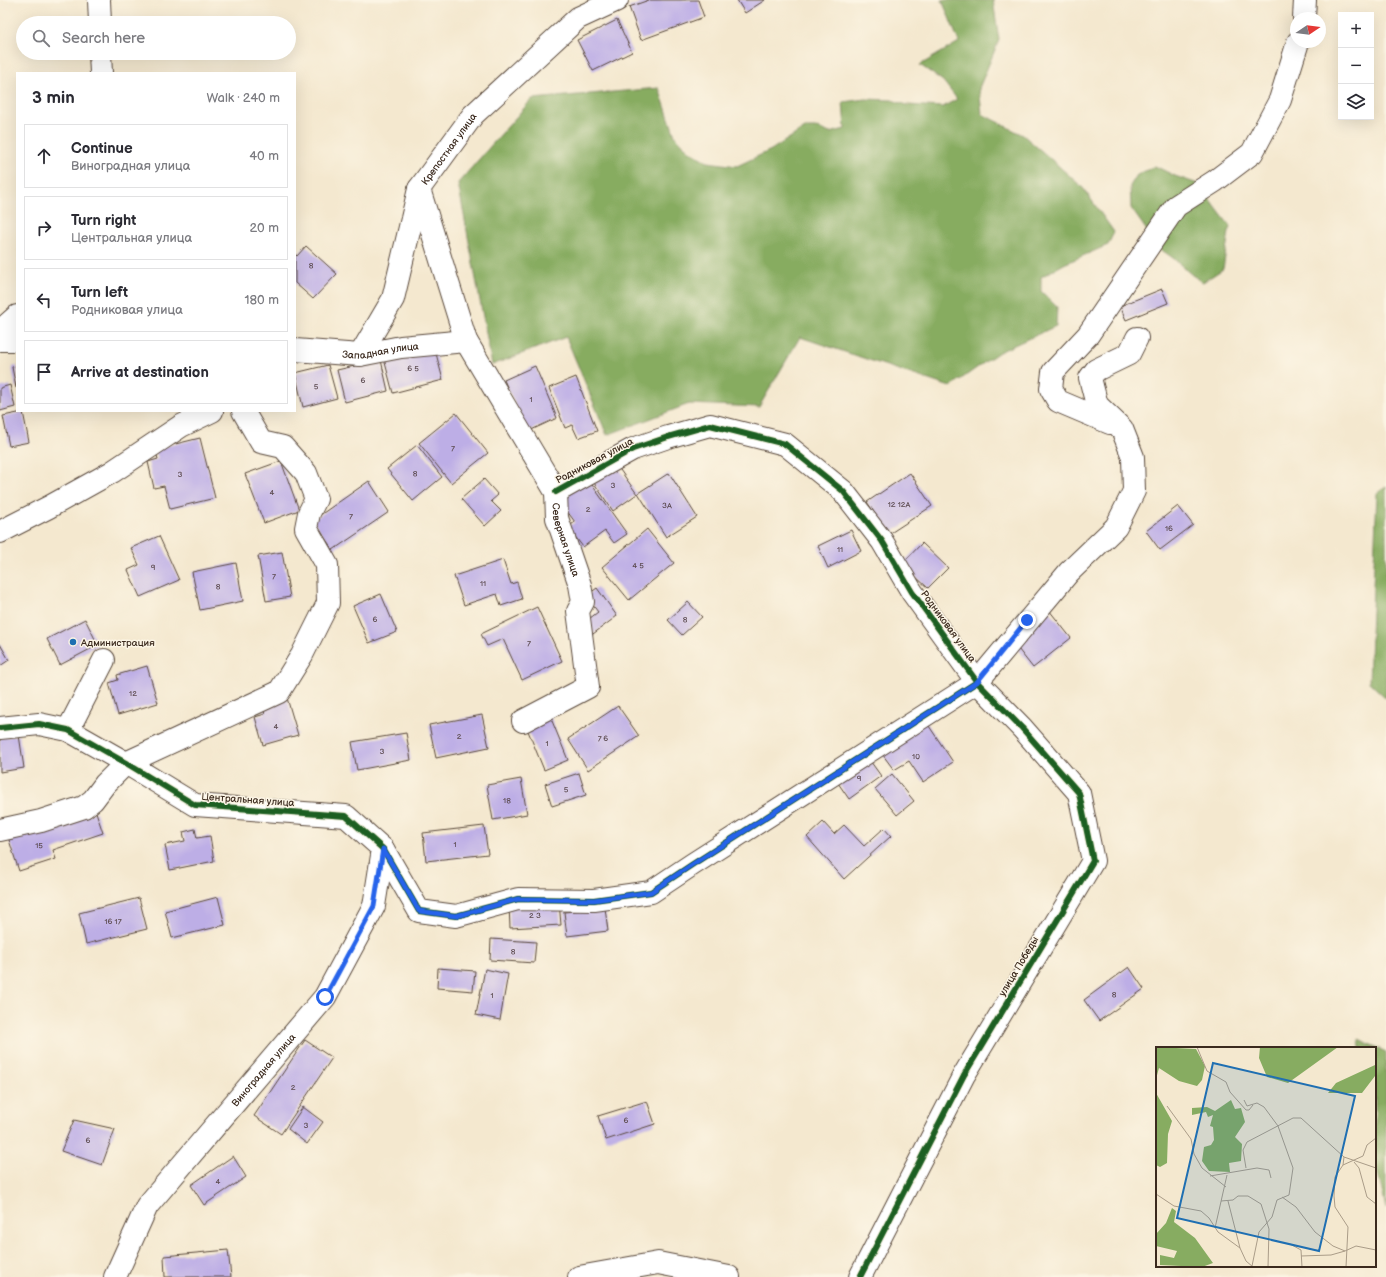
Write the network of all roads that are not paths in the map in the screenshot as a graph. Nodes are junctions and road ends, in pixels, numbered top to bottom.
1 (99, 0) edge
2 (617, 0) edge
3 (1306, 0) edge
4 (1305, 12) edge
5 (100, 16) edge
6 (1296, 48) edge
7 (100, 60) edge
8 (101, 72) edge
9 (419, 189) junction
10 (16, 317) edge
11 (0, 331) edge
12 (1137, 338) dead end
13 (0, 340) edge
14 (16, 340) edge
15 (466, 341) junction
16 (296, 350) edge
17 (360, 355) junction
18 (210, 412) edge
19 (244, 412) edge
20 (1122, 429) junction
21 (556, 492) junction
22 (0, 532) edge
23 (104, 660) dead end
24 (977, 682) junction
25 (522, 722) dead end
26 (0, 728) edge
27 (68, 730) junction
28 (126, 763) junction
29 (0, 830) edge
30 (383, 849) junction
31 (419, 911) joint
32 (115, 1277) edge
33 (579, 1277) edge
34 (729, 1277) edge
35 (860, 1277) edge

1 - 5 street
2 - 9 street, Крепостная улица
3 - 4 street
6 - 20 street
7 - 8 street
9 - 15 street, Северная улица
9 - 17 street, Крепостная улица
10 - 11 street
12 - 20 street, Родниковая улица
13 - 14 street
15 - 17 street, Западная улица
15 - 21 street, Северная улица
16 - 17 street, Западная улица
18 - 22 street
19 - 28 street
20 - 24 street, Родниковая улица
21 - 24 street, Родниковая улица
21 - 25 street, Северная улица
23 - 27 street
24 - 31 street, Родниковая улица
24 - 35 street, улица Победы
26 - 27 street, Центральная улица
27 - 28 street, Центральная улица
28 - 29 street
28 - 30 street, Центральная улица
30 - 31 street, Центральная улица
30 - 32 street, Виноградная улица
33 - 34 street

